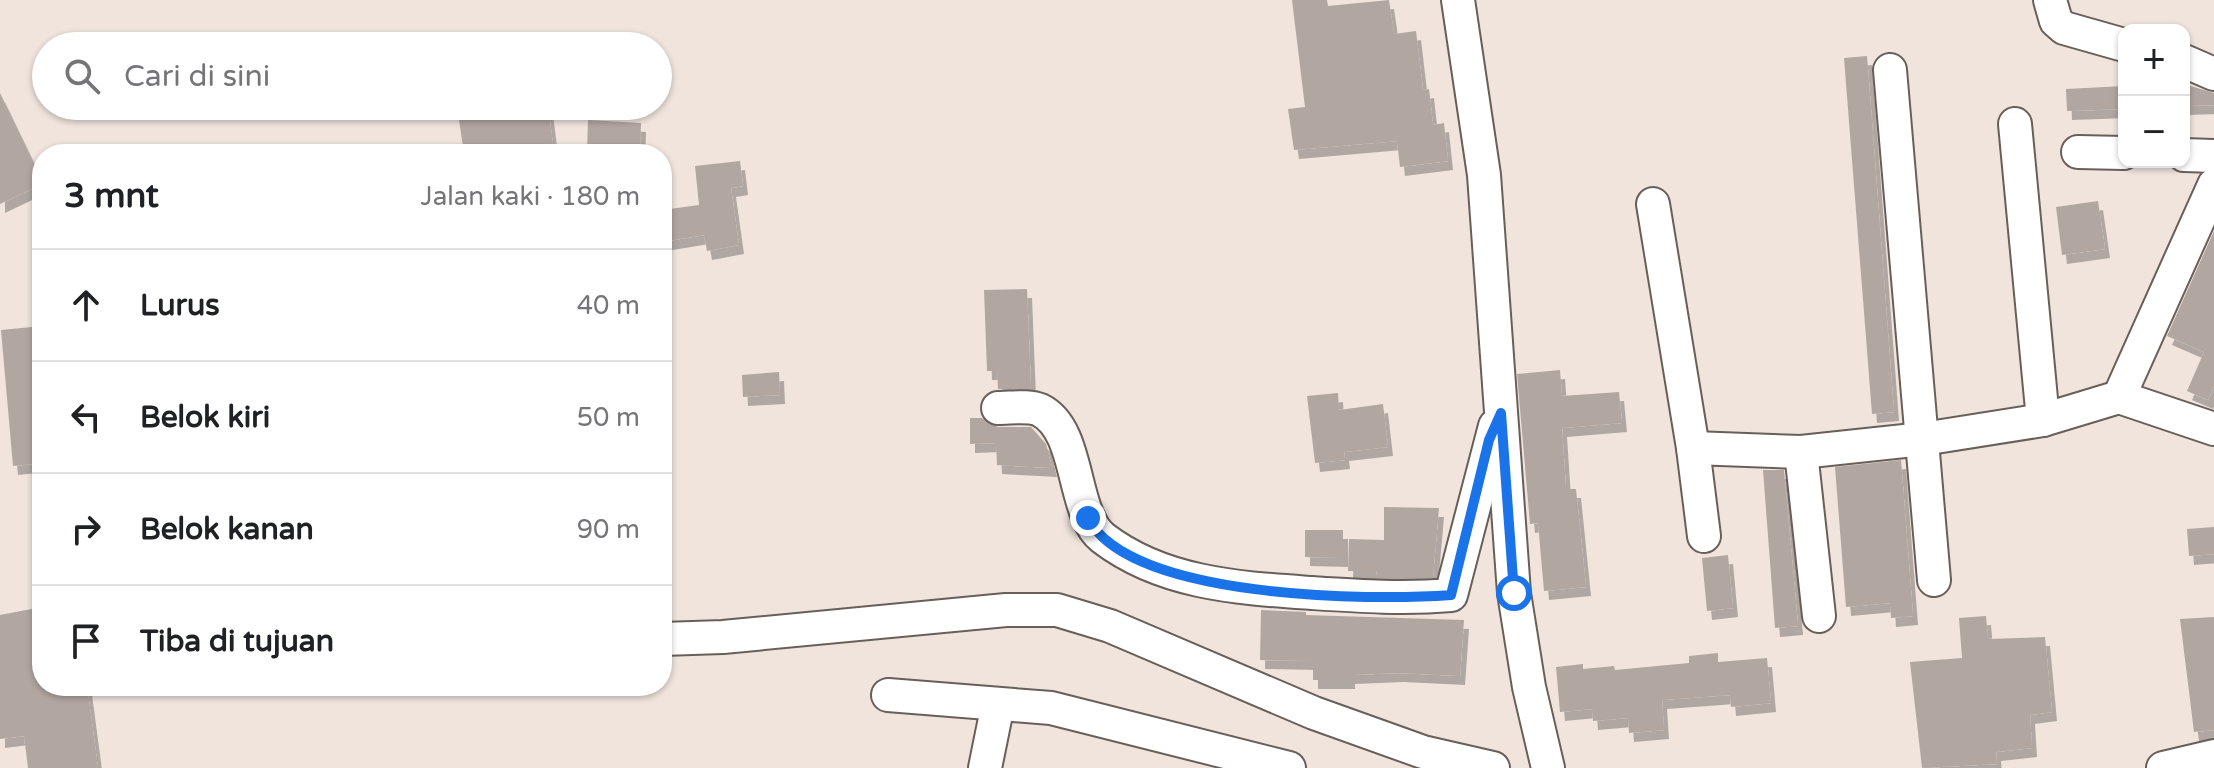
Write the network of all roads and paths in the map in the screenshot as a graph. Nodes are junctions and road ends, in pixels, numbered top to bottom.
1 (1458, 0) edge
2 (2050, 0) edge
3 (2118, 43) edge
4 (2190, 64) edge
5 (1890, 70) dead end
6 (2214, 74) edge
7 (2015, 124) dead end
8 (2078, 152) dead end
9 (2118, 153) edge
10 (2190, 155) edge
11 (2214, 156) edge
12 (2214, 185) edge
13 (1653, 204) dead end
14 (2119, 397) junction
15 (998, 408) dead end
16 (1501, 413) junction
17 (2043, 420) junction
18 (2214, 429) edge
19 (1923, 439) junction
20 (1693, 448) junction
21 (1801, 452) junction
22 (1704, 536) dead end
23 (1934, 580) dead end
24 (1819, 616) dead end
25 (672, 639) edge
26 (888, 695) dead end
27 (998, 704) junction
28 (2214, 756) edge
29 (985, 768) edge
30 (1289, 768) edge
31 (1493, 768) edge
32 (1548, 768) edge
33 (2163, 768) edge

1 - 16 street
2 - 3 street
4 - 6 street
5 - 19 street
7 - 17 street
8 - 9 street
10 - 11 street
12 - 14 street
13 - 20 street
14 - 17 street
14 - 18 street
15 - 16 street
16 - 32 street
17 - 19 street
19 - 21 street
19 - 23 street
20 - 21 street
20 - 22 street
21 - 24 street
25 - 31 street
26 - 27 street
27 - 29 street
27 - 30 street
28 - 33 street

